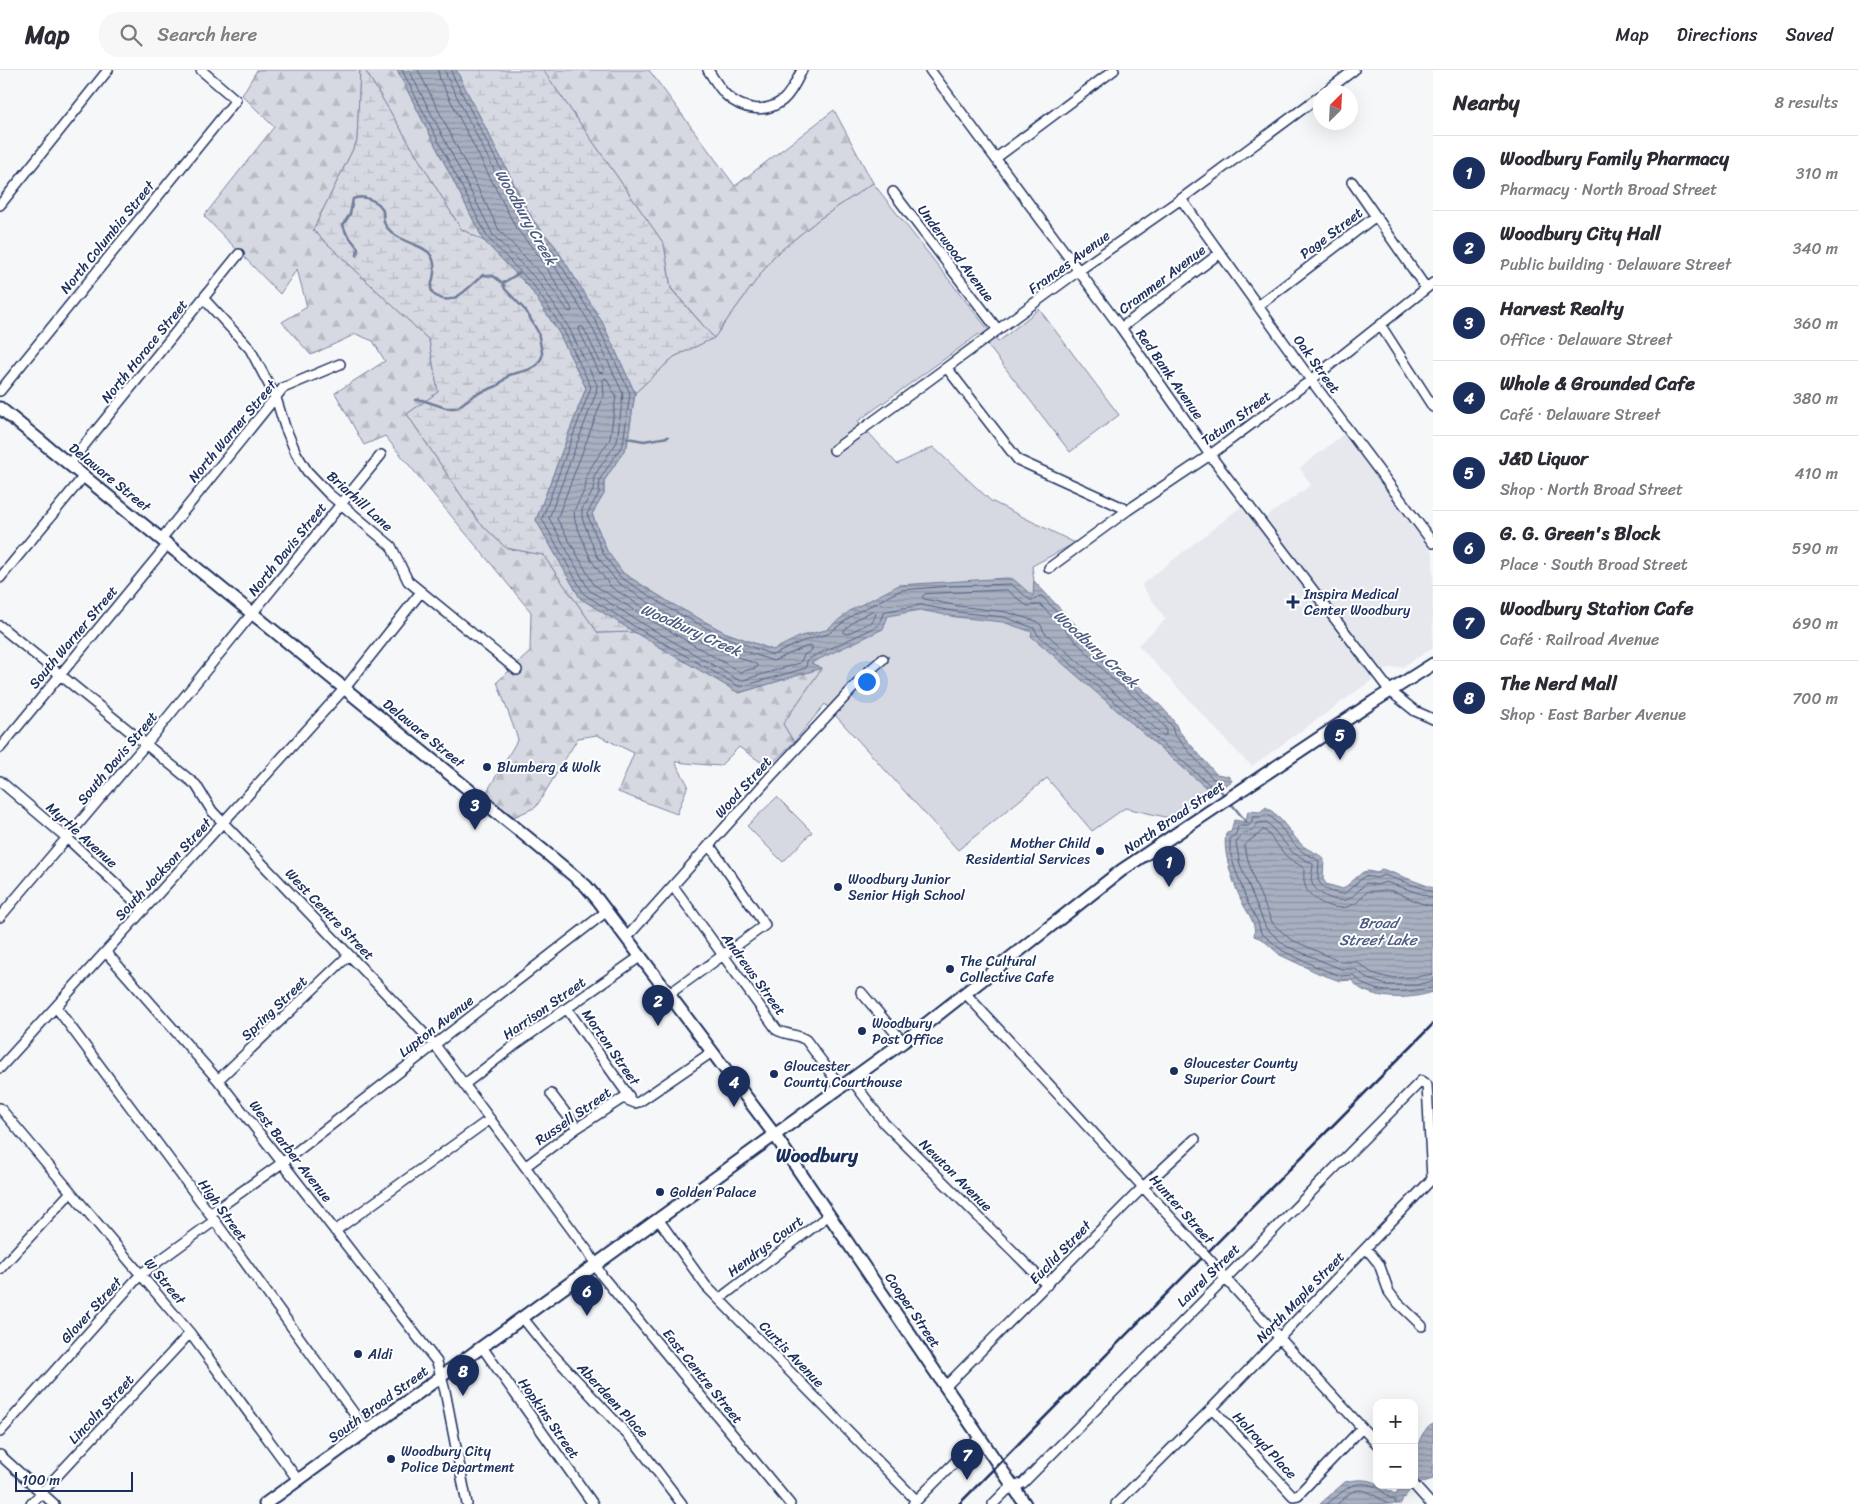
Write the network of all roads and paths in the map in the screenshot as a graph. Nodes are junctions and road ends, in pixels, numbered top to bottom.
1 (108, 70) edge
2 (201, 70) edge
3 (708, 70) edge
4 (802, 70) edge
5 (930, 70) edge
6 (1114, 70) edge
7 (1354, 70) edge
8 (1334, 85) edge
9 (1313, 101) edge
10 (996, 158) junction
11 (1352, 182) dead end
12 (893, 192) dead end
13 (1181, 199) junction
14 (0, 204) edge
15 (1376, 216) junction
16 (1220, 253) junction
17 (238, 254) dead end
18 (1078, 271) junction
19 (1430, 285) edge
20 (204, 299) junction
21 (1258, 306) junction
22 (1381, 326) junction
23 (1121, 328) junction
24 (998, 330) junction
25 (340, 364) dead end
26 (947, 368) junction
27 (1311, 380) junction
28 (0, 391) edge
29 (276, 398) junction
30 (1433, 407) edge
31 (0, 408) edge
32 (834, 450) dead end
33 (381, 455) dead end
34 (1210, 455) junction
35 (70, 464) junction
36 (84, 476) junction
37 (341, 504) junction
38 (1128, 510) junction
39 (165, 541) junction
40 (1433, 543) edge
41 (1049, 568) dead end
42 (0, 578) edge
43 (421, 592) junction
44 (253, 613) junction
45 (0, 626) edge
46 (883, 659) dead end
47 (1433, 664) edge
48 (516, 670) dead end
49 (60, 674) junction
50 (345, 688) junction
51 (1390, 691) junction
52 (1433, 719) edge
53 (146, 744) junction
54 (0, 748) edge
55 (0, 781) edge
56 (224, 824) junction
57 (68, 839) junction
58 (710, 846) junction
59 (673, 886) junction
60 (144, 910) junction
61 (607, 911) junction
62 (0, 917) edge
63 (627, 938) junction
64 (106, 952) junction
65 (349, 955) junction
66 (641, 956) junction
67 (723, 956) junction
68 (861, 992) dead end
69 (669, 994) junction
70 (966, 994) junction
71 (56, 1008) junction
72 (567, 1009) junction
73 (903, 1042) junction
74 (435, 1044) junction
75 (712, 1052) junction
76 (1, 1065) edge
77 (218, 1080) junction
78 (852, 1080) junction
79 (1422, 1081) joint
80 (465, 1084) junction
81 (841, 1087) junction
82 (551, 1094) dead end
83 (630, 1101) junction
84 (0, 1108) edge
85 (490, 1119) junction
86 (577, 1128) junction
87 (774, 1134) junction
88 (1195, 1139) dead end
89 (282, 1162) junction
90 (526, 1166) junction
91 (1143, 1187) junction
92 (71, 1192) junction
93 (829, 1215) junction
94 (212, 1218) junction
95 (658, 1219) junction
96 (335, 1231) junction
97 (1366, 1248) junction
98 (596, 1264) junction
99 (0, 1269) edge
100 (141, 1274) junction
101 (1223, 1275) junction
102 (1047, 1285) junction
103 (719, 1298) junction
104 (522, 1317) junction
105 (1422, 1326) dead end
106 (190, 1333) junction
107 (1280, 1337) junction
108 (482, 1347) junction
109 (441, 1377) junction
110 (946, 1386) junction
111 (1212, 1408) junction
112 (1362, 1428) junction
113 (366, 1430) junction
114 (0, 1432) edge
115 (980, 1438) junction
116 (1373, 1440) edge
117 (0, 1455) edge
118 (298, 1480) junction
119 (1014, 1488) junction
120 (1418, 1489) edge
121 (42, 1492) junction
122 (914, 1502) edge
123 (31, 1504) edge
124 (54, 1504) edge
125 (265, 1504) edge
126 (467, 1504) edge
127 (593, 1504) edge
128 (682, 1504) edge
129 (790, 1504) edge
130 (993, 1504) edge
131 (1025, 1504) edge
132 (1116, 1504) edge
133 (1431, 1504) edge

1 - 14 street
2 - 28 street, North Columbia Street
3 - 4 street
5 - 10 street, Red Bank Avenue
6 - 10 street
7 - 8 street
9 - 13 street, Frances Avenue
10 - 18 street, Red Bank Avenue
11 - 15 street
12 - 24 street, Underwood Avenue
13 - 16 street, Oak Street
13 - 18 street, Frances Avenue
15 - 19 street, Page Street
15 - 21 street, Page Street
16 - 21 street, Oak Street
16 - 23 street, Crammer Avenue
17 - 20 street, North Horace Street
18 - 23 street, Red Bank Avenue
18 - 24 street, Frances Avenue
19 - 22 street, Tatum Street
20 - 29 street, Briarhill Lane
20 - 35 street, North Horace Street
21 - 27 street, Oak Street
22 - 27 street, Tatum Street
22 - 30 street
23 - 34 street, Red Bank Avenue
24 - 26 street, Frances Avenue
25 - 29 street, North Warner Street
26 - 32 street, Frances Avenue
26 - 38 street
27 - 34 street, Tatum Street
27 - 40 street, Oak Street
29 - 37 street, Briarhill Lane
29 - 39 street, North Warner Street
31 - 35 main road, Delaware Street
33 - 37 street, North Davis Street
34 - 38 street, Tatum Street
34 - 51 street, Red Bank Avenue
35 - 36 main road, Delaware Street
36 - 39 main road, Delaware Street
36 - 42 street
37 - 43 street, Briarhill Lane
37 - 44 street, North Davis Street
38 - 41 street, Tatum Street
39 - 44 main road, Delaware Street
39 - 49 street, South Warner Street
43 - 48 street, Briarhill Lane
43 - 50 street, South Jackson Street
44 - 50 main road, Delaware Street
44 - 53 street, South Davis Street
45 - 49 street, West Centre Street
46 - 58 street, Wood Street
47 - 51 main road, North Broad Street
49 - 53 street, West Centre Street
49 - 54 street, South Warner Street
50 - 56 street, South Jackson Street
50 - 61 main road, Delaware Street
51 - 52 street, Red Bank Avenue
51 - 70 main road, North Broad Street
53 - 56 street, West Centre Street
53 - 57 street, South Davis Street
55 - 57 street, Myrtle Avenue
56 - 60 street, South Jackson Street
56 - 65 street, West Centre Street
57 - 60 street, Myrtle Avenue
57 - 62 street, South Davis Street
58 - 59 street, Wood Street
58 - 67 street
59 - 63 street, Wood Street
59 - 67 street, Andrews Street
60 - 64 street, South Jackson Street
61 - 63 main road, Delaware Street
61 - 74 street, Lupton Avenue
63 - 66 main road, Delaware Street
64 - 71 street, South Jackson Street
64 - 77 street, West Barber Avenue
65 - 74 street, West Centre Street
65 - 77 street, Spring Street
66 - 69 main road, Delaware Street
66 - 72 street, Harrison Street
67 - 69 street
67 - 81 street, Andrews Street
68 - 73 street
69 - 75 main road, Delaware Street
70 - 73 main road, North Broad Street
70 - 91 street, Hunter Street
71 - 76 street, South Jackson Street
71 - 94 street, High Street
72 - 80 street, Harrison Street
72 - 83 street, Morton Street
73 - 78 main road, North Broad Street
74 - 80 street, West Centre Street
74 - 89 street, Lupton Avenue
75 - 83 street, Russell Street
75 - 87 main road, Delaware Street
77 - 89 street, West Barber Avenue
78 - 81 main road, North Broad Street
78 - 102 street, Newton Avenue
79 - 97 street, North Maple Street
79 - 101 street, Laurel Street
80 - 85 street, West Centre Street
81 - 87 main road, North Broad Street
82 - 86 street
83 - 86 street, Russell Street
84 - 92 street, W Street
85 - 90 street, West Centre Street
85 - 96 street
86 - 90 street, Russell Street
87 - 93 main road, Cooper Street
87 - 95 main road, South Broad Street
88 - 91 street, Euclid Street
89 - 94 street, Glover Street
89 - 96 street, West Barber Avenue
90 - 98 street, West Centre Street
91 - 101 street, Hunter Street, bridge
91 - 102 street, Euclid Street
92 - 99 street
92 - 100 street, W Street
93 - 103 street, Hendrys Court
93 - 110 main road, Cooper Street
94 - 100 street, Glover Street
94 - 113 street, High Street
95 - 98 main road, South Broad Street
95 - 103 street, Curtis Avenue
96 - 109 street, West Barber Avenue
97 - 105 street
97 - 107 street, North Maple Street
98 - 104 main road, South Broad Street
98 - 129 street, East Centre Street
100 - 106 street, W Street
100 - 114 street, Glover Street
101 - 107 street, Hunter Street
101 - 119 street, Laurel Street
102 - 110 street, Euclid Street
103 - 122 street, Curtis Avenue
104 - 108 main road, South Broad Street
104 - 128 street, Aberdeen Place
106 - 118 street, W Street
106 - 121 street, Lincoln Street
107 - 111 street, North Maple Street
107 - 112 street, Hunter Street
108 - 109 main road, South Broad Street
108 - 127 street, Hopkins Street
109 - 113 main road, South Broad Street
109 - 126 street, West Barber Avenue
110 - 115 main road, Cooper Street
111 - 112 street, Holroyd Place
111 - 132 street, North Maple Street
112 - 116 street, Hunter Street
113 - 118 main road, South Broad Street
115 - 119 main road, Cooper Street
115 - 122 street
117 - 121 street
118 - 125 main road, South Broad Street
119 - 130 street, Laurel Street
119 - 131 main road, Cooper Street
120 - 133 street
121 - 123 street, Lincoln Street
121 - 124 street

